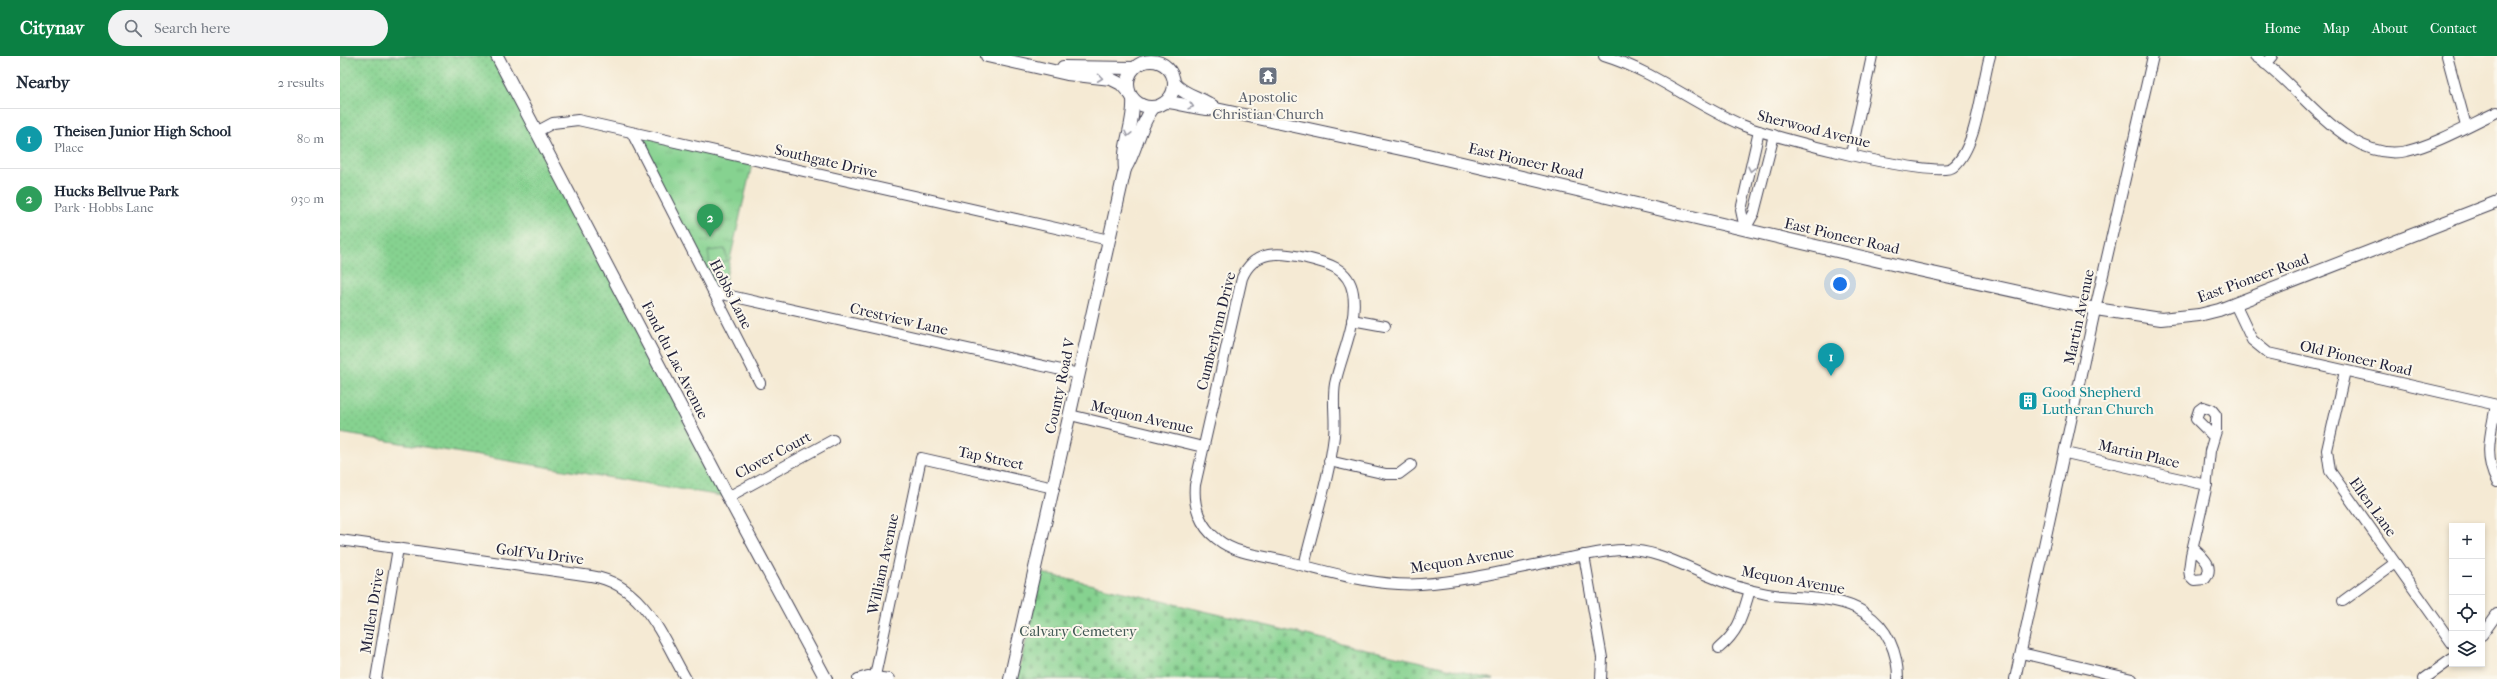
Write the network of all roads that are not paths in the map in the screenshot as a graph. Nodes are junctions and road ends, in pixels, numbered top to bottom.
1 (497, 56) edge
2 (988, 56) edge
3 (1604, 56) edge
4 (1872, 56) edge
5 (1990, 56) edge
6 (2153, 56) edge
7 (2255, 56) edge
8 (2272, 56) edge
9 (2447, 56) edge
10 (1150, 58) edge
11 (1169, 62) edge
12 (1020, 64) junction
13 (2265, 64) junction
14 (1134, 68) junction
15 (1175, 84) junction
16 (1131, 96) junction
17 (1166, 102) junction
18 (1153, 108) junction
19 (1216, 109) junction
20 (2497, 112) edge
21 (2466, 126) junction
22 (538, 131) junction
23 (1759, 131) junction
24 (632, 133) junction
25 (1774, 135) junction
26 (1851, 154) junction
27 (1125, 169) junction
28 (2497, 202) edge
29 (1745, 229) junction
30 (1109, 240) junction
31 (713, 292) junction
32 (2235, 304) junction
33 (2096, 309) junction
34 (1352, 320) junction
35 (1385, 326) dead end
36 (2345, 371) junction
37 (1079, 374) junction
38 (760, 383) dead end
39 (2496, 405) edge
40 (1070, 416) junction
41 (2213, 436) dead end
42 (833, 440) dead end
43 (1203, 447) junction
44 (2066, 453) junction
45 (922, 458) joint
46 (1329, 460) junction
47 (1411, 465) dead end
48 (2497, 482) edge
49 (2206, 485) junction
50 (1054, 488) junction
51 (728, 497) junction
52 (340, 540) edge
53 (398, 548) junction
54 (2193, 548) dead end
55 (1584, 555) junction
56 (2395, 563) junction
57 (1304, 566) junction
58 (1750, 590) junction
59 (2343, 601) dead end
60 (2497, 614) edge
61 (2485, 631) edge
62 (2449, 639) edge
63 (1719, 648) dead end
64 (2021, 653) junction
65 (2449, 661) edge
66 (875, 676) junction
67 (376, 679) edge
68 (686, 679) edge
69 (826, 679) edge
70 (858, 679) edge
71 (889, 679) edge
72 (1010, 679) edge
73 (1602, 679) edge
74 (1898, 679) edge
75 (2015, 679) edge
76 (2132, 679) edge
77 (2424, 679) edge

1 - 22 main road, Fond du Lac Avenue
2 - 12 main road
3 - 23 street, Sherwood Avenue
4 - 26 street
5 - 26 street, Sherwood Avenue
6 - 33 street, Martin Avenue
7 - 13 street
8 - 13 street
9 - 21 street
10 - 11 main road
10 - 14 main road
11 - 15 main road
12 - 14 main road
12 -> 16 main road
13 - 21 street
14 - 16 main road
15 - 17 main road
15 - 19 main road, East Pioneer Road
16 - 18 main road
16 -> 27 main road, County Road V
17 - 18 main road
17 -> 19 main road
18 - 27 main road
19 - 29 main road, East Pioneer Road
20 - 21 street
22 - 24 street, Southgate Drive
22 - 51 main road, Fond du Lac Avenue
23 - 25 street, Sherwood Avenue
23 -> 29 street
24 - 30 street, Southgate Drive
24 - 31 street, Hobbs Lane
25 - 26 street, Sherwood Avenue
25 - 29 street
27 - 30 main road, County Road V
28 - 32 main road, East Pioneer Road
29 - 33 main road, East Pioneer Road
30 - 37 main road, County Road V
31 - 37 street, Crestview Lane
31 - 38 street, Hobbs Lane
32 - 33 main road, East Pioneer Road
32 - 36 street, Old Pioneer Road
33 - 44 street, Martin Avenue
34 - 35 street
34 - 43 street, Cumberlynn Drive
34 - 46 street, Cumberlynn Drive
36 - 39 street, Old Pioneer Road
36 - 56 street, Ellen Lane
37 - 40 main road, County Road V
39 - 48 street
40 - 43 street, Mequon Avenue
40 - 50 main road, County Road V
41 - 49 street
42 - 51 street, Clover Court
43 - 57 street, Mequon Avenue
44 - 49 street, Martin Place
44 - 64 street, Martin Avenue
45 - 50 street, Tap Street
45 - 66 street, William Avenue
46 - 47 street
46 - 57 street, Cumberlynn Drive
49 - 54 street
50 - 72 main road, County Road V
51 - 69 main road, Fond du Lac Avenue
52 - 53 street, Golf Vu Drive
53 - 67 street, Mullen Drive
53 - 68 street, Golf Vu Drive
55 - 57 street, Mequon Avenue
55 - 58 street, Mequon Avenue
55 - 73 street
56 - 59 street
56 - 62 street, Ellen Lane
58 - 63 street
58 - 74 street, Mequon Avenue
60 - 61 street
64 - 75 street, Martin Avenue
64 - 76 street
65 - 77 street
66 - 70 street
66 - 71 street

